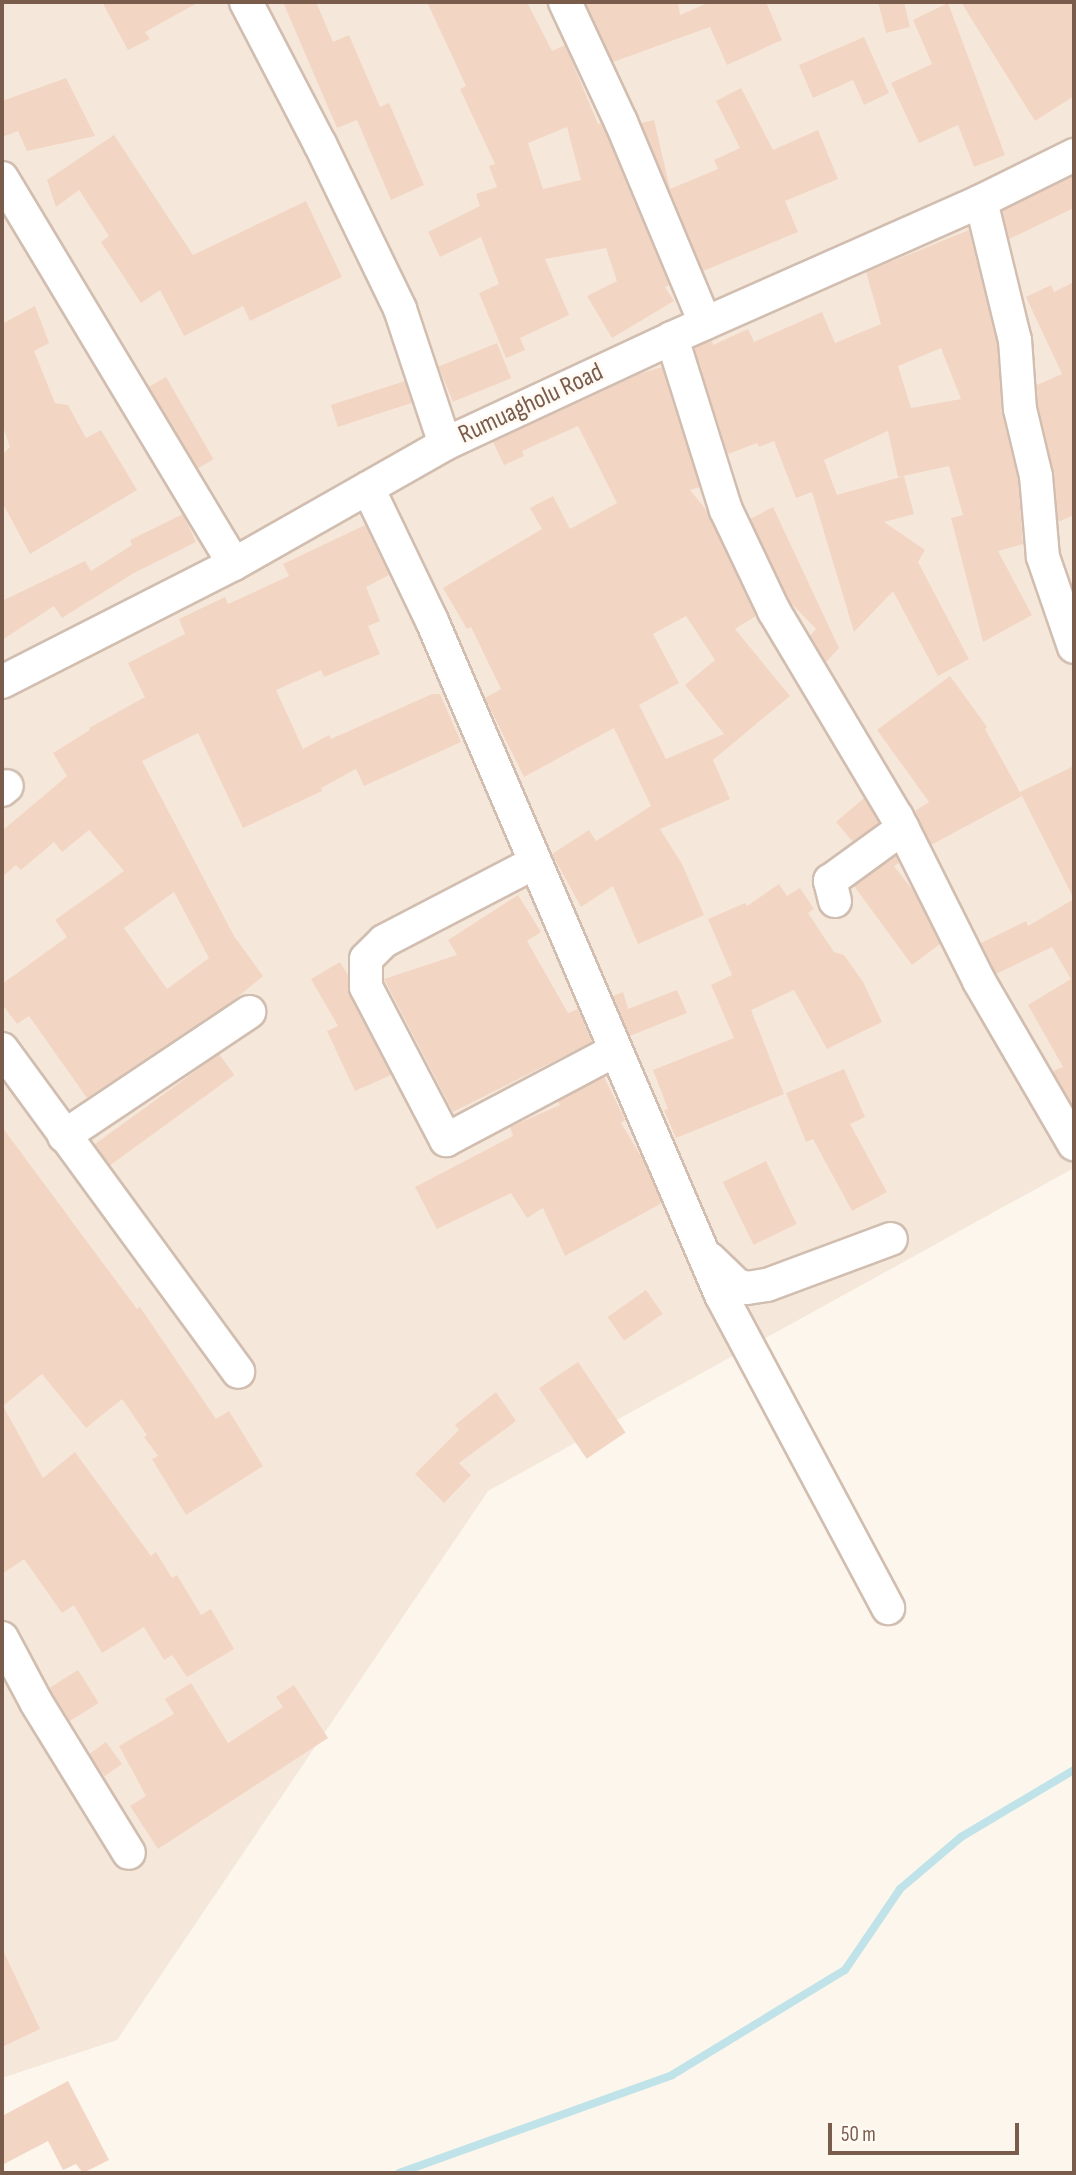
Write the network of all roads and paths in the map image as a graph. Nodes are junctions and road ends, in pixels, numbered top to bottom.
1 (246, 2) edge
2 (565, 2) edge
3 (1074, 155) edge
4 (2, 178) edge
5 (981, 201) junction
6 (705, 323) junction
7 (672, 338) junction
8 (445, 444) junction
9 (368, 488) junction
10 (234, 564) junction
11 (1074, 648) edge
12 (2, 682) edge
13 (903, 828) junction
14 (534, 863) junction
15 (835, 901) dead end
16 (249, 1013) dead end
17 (2, 1049) edge
18 (617, 1050) junction
19 (64, 1136) junction
20 (1074, 1144) edge
21 (891, 1239) dead end
22 (702, 1250) junction
23 (238, 1372) dead end
24 (888, 1608) dead end
25 (2, 1638) edge
26 (129, 1853) dead end

1 - 8 street
2 - 6 street
3 - 5 street, Rumuagholu Road
4 - 10 street
5 - 6 street, Rumuagholu Road
5 - 11 street
6 - 7 street, Rumuagholu Road
7 - 8 street, Rumuagholu Road
7 - 13 street
8 - 9 street, Rumuagholu Road
9 - 10 street, Rumuagholu Road
9 - 14 street
10 - 12 street, Rumuagholu Road
13 - 15 street
13 - 20 street
14 - 18 street
14 - 18 street
16 - 19 street
17 - 19 street
18 - 22 street
19 - 23 street
21 - 22 street
22 - 24 street
25 - 26 street

